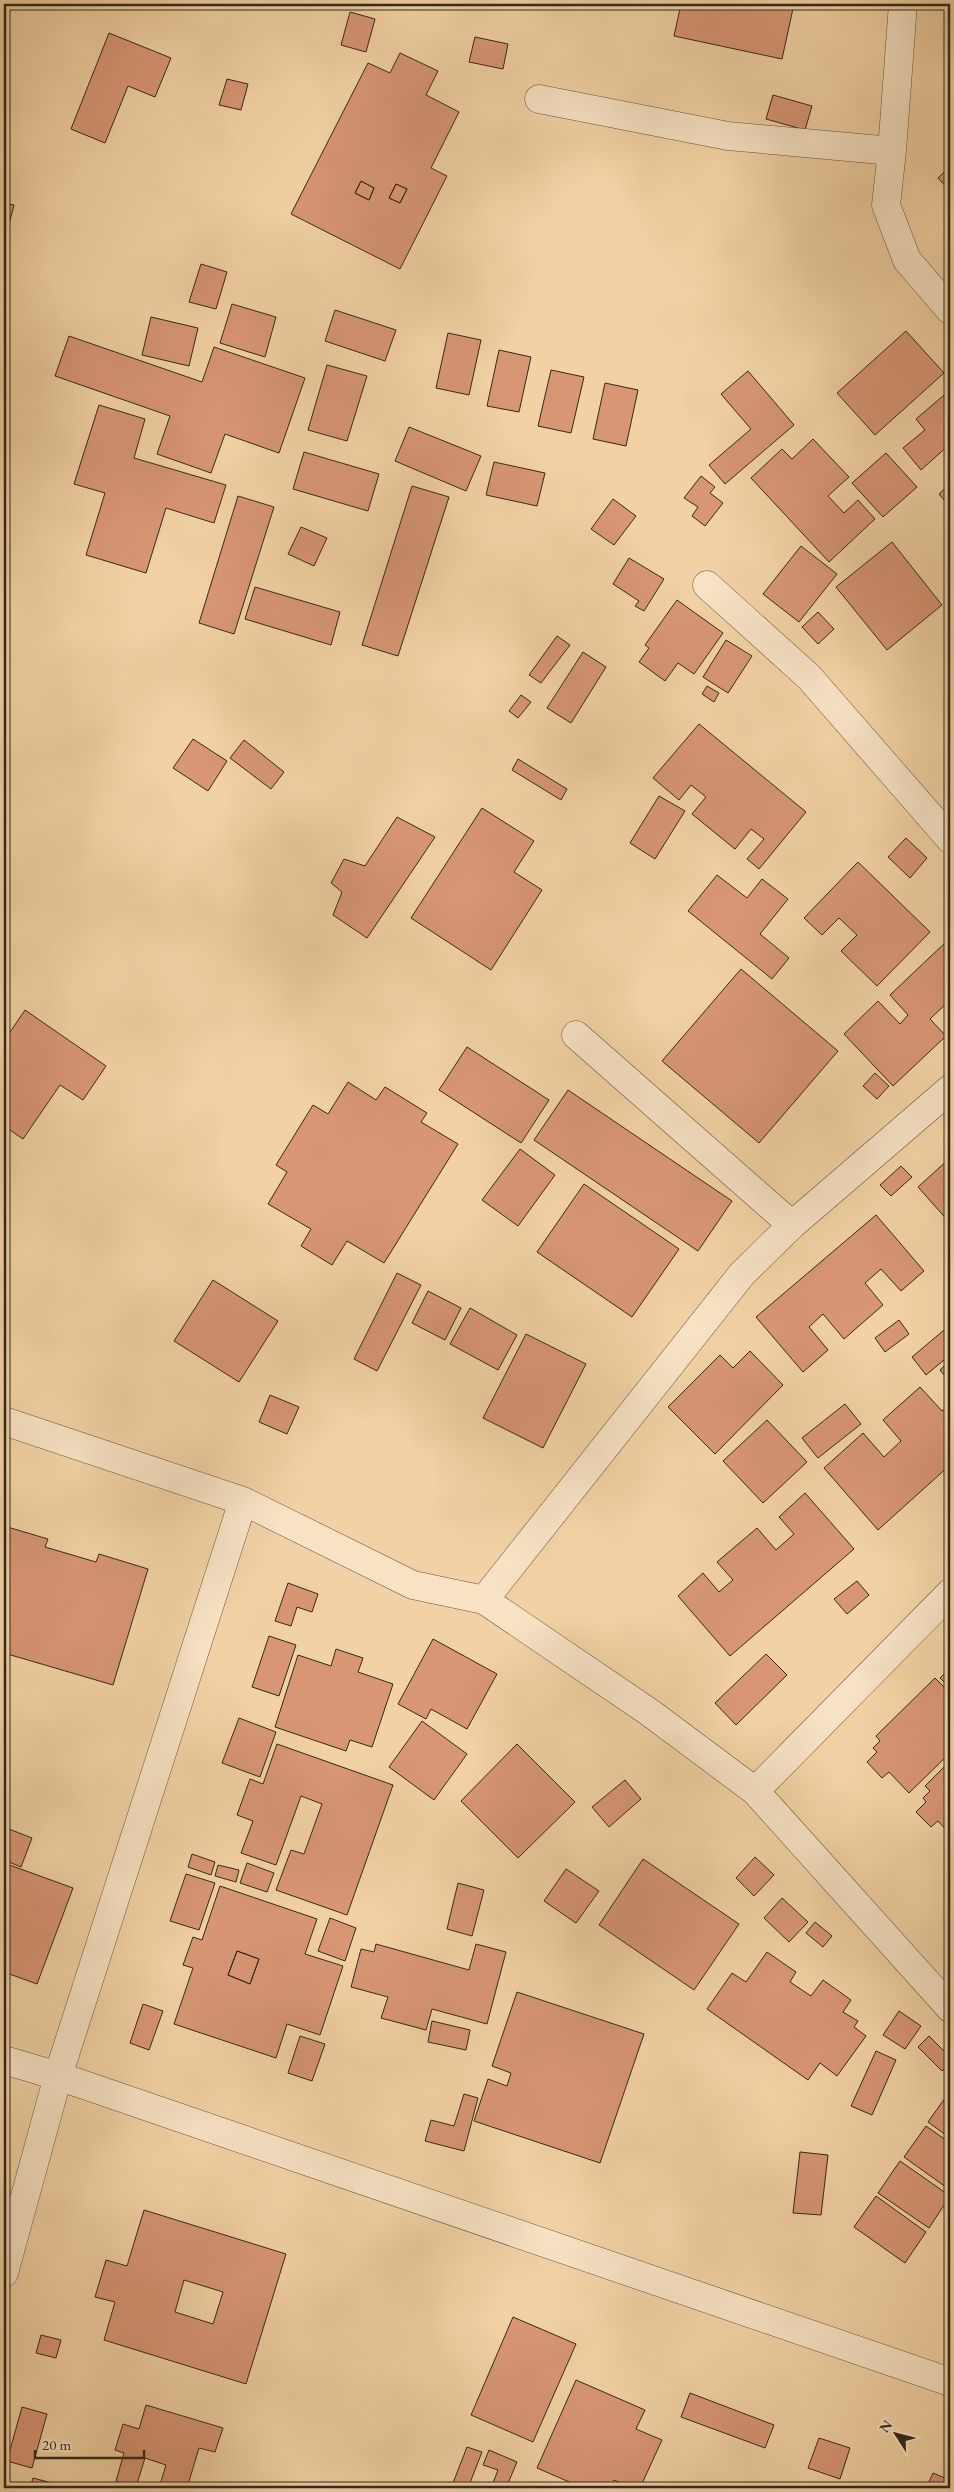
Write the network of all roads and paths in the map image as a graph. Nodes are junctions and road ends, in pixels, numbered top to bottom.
1 (903, 4) edge
2 (539, 99) dead end
3 (892, 151) junction
4 (950, 310) edge
5 (707, 585) dead end
6 (950, 839) edge
7 (576, 1035) dead end
8 (950, 1089) edge
9 (792, 1225) junction
10 (4, 1422) edge
11 (243, 1501) junction
12 (948, 1599) edge
13 (484, 1600) junction
14 (755, 1791) junction
15 (950, 2008) edge
16 (4, 2060) edge
17 (58, 2076) junction
18 (4, 2273) edge
19 (950, 2382) edge

1 - 3 street
2 - 3 street
3 - 4 street
5 - 6 street
7 - 9 street
8 - 9 street
9 - 13 street
10 - 11 street
11 - 13 street
11 - 17 street
12 - 14 street
13 - 14 street
14 - 15 street
16 - 17 street
17 - 18 street
17 - 19 street

